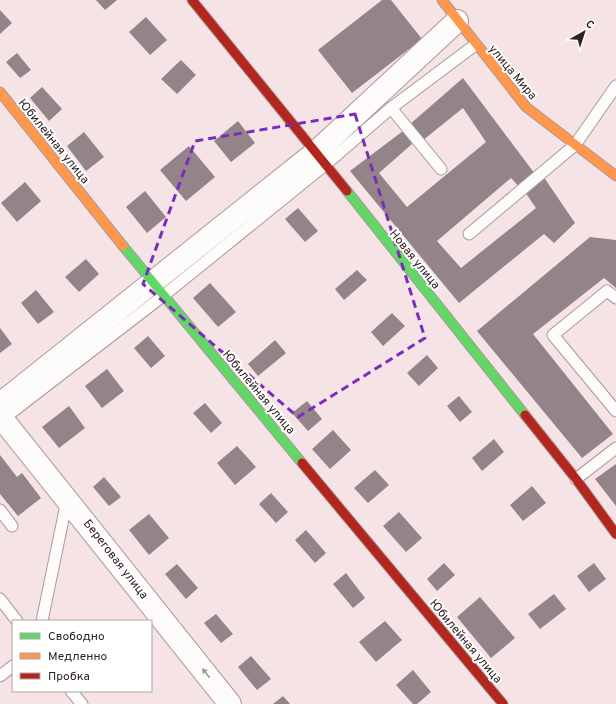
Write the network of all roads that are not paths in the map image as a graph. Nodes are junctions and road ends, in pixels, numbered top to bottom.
1 (192, 0) edge
2 (442, 0) edge
3 (457, 21) junction
4 (475, 45) junction
5 (616, 86) edge
6 (0, 92) edge
7 (391, 108) junction
8 (575, 145) junction
9 (320, 158) junction
10 (441, 168) dead end
11 (616, 176) edge
12 (469, 234) dead end
13 (158, 289) junction
14 (616, 298) edge
15 (616, 411) edge
16 (1, 413) edge
17 (616, 448) edge
18 (576, 479) junction
19 (68, 499) junction
20 (0, 510) edge
21 (12, 526) dead end
22 (616, 534) edge
23 (0, 598) edge
24 (16, 620) edge
25 (42, 620) edge
26 (12, 667) edge
27 (0, 676) edge
28 (72, 692) edge
29 (82, 704) edge
30 (230, 704) edge
31 (503, 704) edge

1 - 9 street, Новая улица
2 - 3 street, улица Мира
3 - 4 street, улица Мира
3 - 9 street
4 - 7 lane
4 - 8 street, улица Мира
5 - 8 lane
6 - 13 street, Юбилейная улица
7 - 9 lane
7 - 10 lane
8 - 11 street, улица Мира
8 - 12 lane
9 - 13 street
9 - 18 street, Новая улица
13 - 16 street
13 - 31 street, Юбилейная улица
14 - 15 lane
16 - 19 street, Береговая улица
17 - 18 lane
18 - 22 street, Новая улица
19 - 25 lane
30 -> 19 street, Береговая улица
20 - 21 lane
23 - 24 lane
26 - 27 lane
28 - 29 lane

